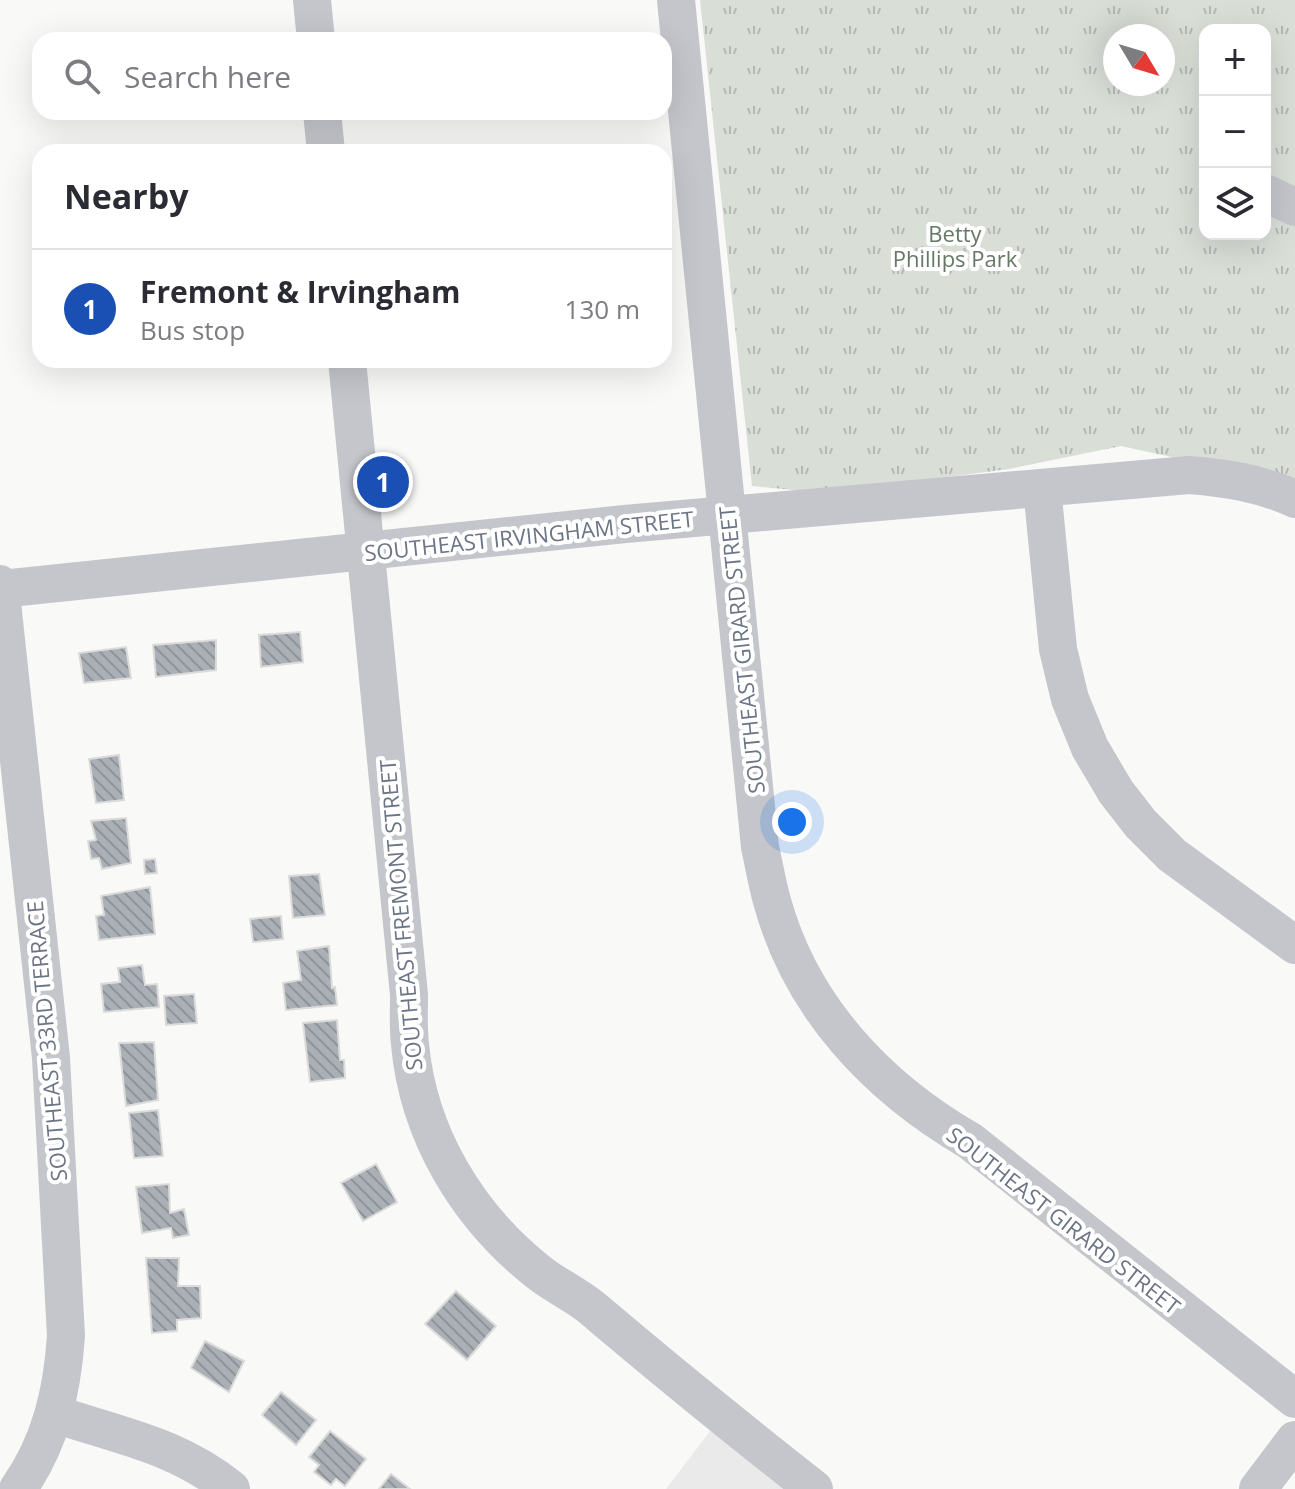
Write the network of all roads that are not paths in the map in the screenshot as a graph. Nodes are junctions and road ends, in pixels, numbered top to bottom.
1 (312, 0) edge
2 (676, 0) edge
3 (315, 32) edge
4 (323, 120) edge
5 (325, 144) edge
6 (1271, 196) edge
7 (1295, 207) edge
8 (348, 368) edge
9 (1042, 488) junction
10 (1295, 499) edge
11 (728, 516) junction
12 (365, 551) junction
13 (0, 587) edge
14 (1295, 945) edge
15 (1295, 1399) edge
16 (55, 1414) junction
17 (1295, 1440) edge
18 (18, 1489) edge
19 (231, 1489) edge
20 (814, 1489) edge
21 (1258, 1489) edge

1 - 3 street
2 - 11 street, SOUTHEAST GIRARD STREET
4 - 5 street
6 - 7 street
8 - 12 street, SOUTHEAST FREMONT STREET
9 - 10 street, SOUTHEAST IRVINGHAM STREET
9 - 11 street, SOUTHEAST IRVINGHAM STREET
9 - 14 street
11 - 12 street, SOUTHEAST IRVINGHAM STREET
11 - 15 street, SOUTHEAST GIRARD STREET
12 - 13 street, SOUTHEAST IRVINGHAM STREET
12 - 20 street, SOUTHEAST FREMONT STREET
13 - 16 street, SOUTHEAST 33RD TERRACE
16 - 18 street, SOUTHEAST 33RD TERRACE
16 - 19 street
17 - 21 street

